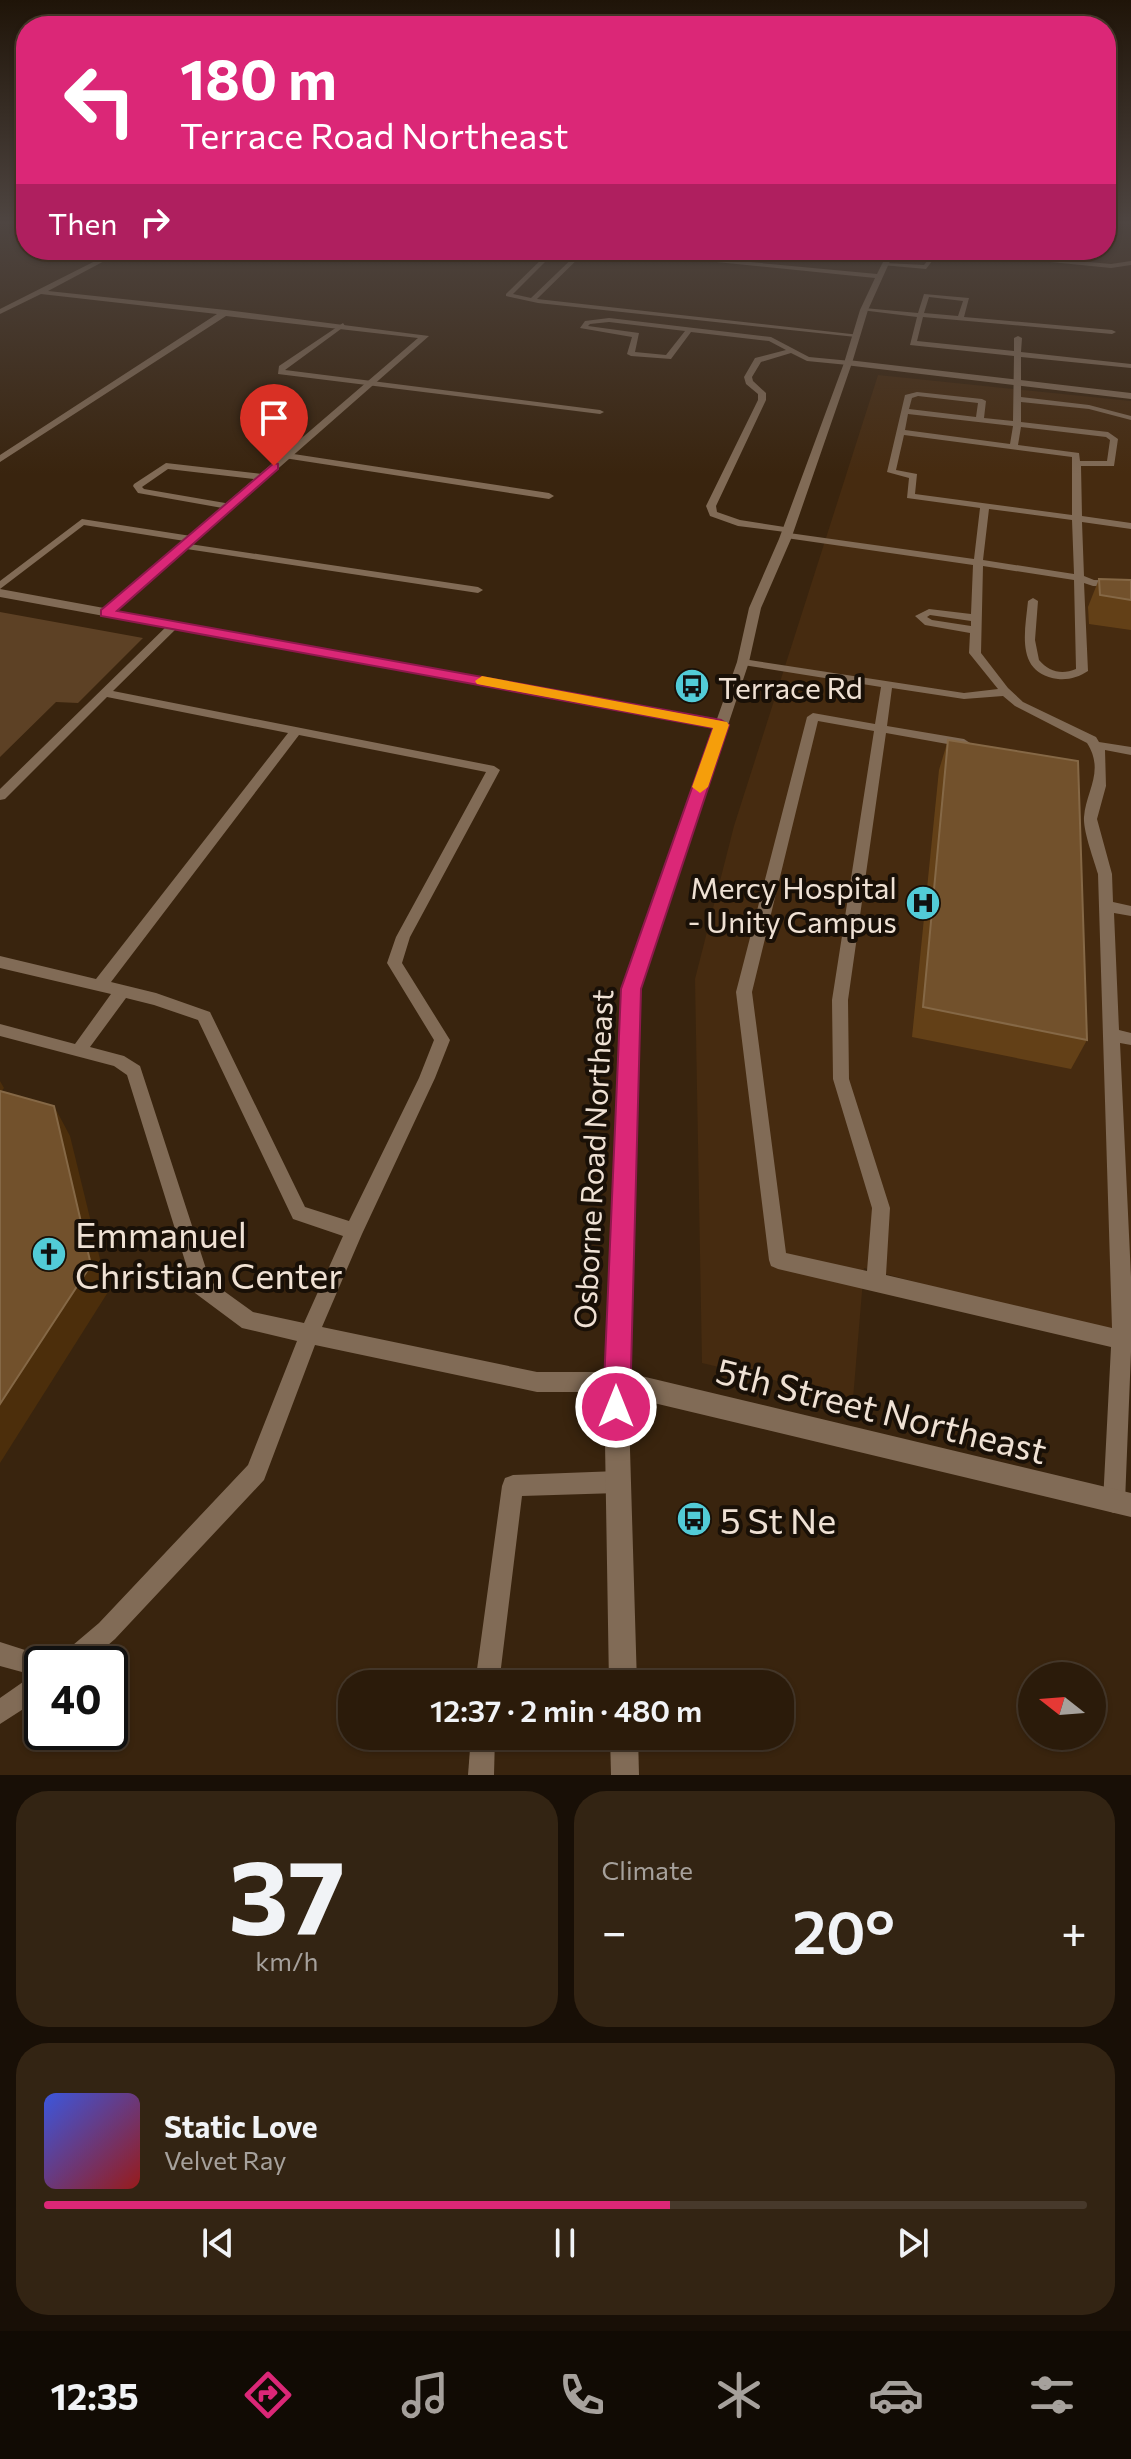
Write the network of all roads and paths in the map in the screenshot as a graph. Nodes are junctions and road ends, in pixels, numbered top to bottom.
1 (187, 308) edge
2 (620, 308) edge
3 (922, 308) edge
4 (964, 308) edge
5 (864, 310) joint
6 (226, 312) junction
7 (920, 315) junction
8 (960, 319) junction
9 (343, 325) junction
10 (689, 330) junction
11 (1112, 332) dead end
12 (856, 335) junction
13 (1018, 338) dead end
14 (791, 351) junction
15 (1020, 355) junction
16 (848, 363) junction
17 (1131, 366) edge
18 (369, 384) junction
19 (1020, 384) junction
20 (1131, 396) edge
21 (1019, 399) junction
22 (905, 411) junction
23 (600, 412) dead end
24 (1131, 418) edge
25 (980, 420) junction
26 (1017, 424) junction
27 (900, 432) junction
28 (1014, 447) junction
29 (287, 456) junction
30 (0, 459) edge
31 (1076, 463) junction
32 (262, 477) junction
33 (549, 496) dead end
34 (228, 506) junction
35 (985, 506) junction
36 (1077, 518) junction
37 (1131, 526) edge
38 (787, 533) junction
39 (187, 542) junction
40 (978, 563) junction
41 (1077, 577) junction
42 (1131, 584) edge
43 (0, 586) edge
44 (478, 590) dead end
45 (0, 593) edge
46 (1033, 601) dead end
47 (106, 613) junction
48 (175, 624) junction
49 (743, 662) junction
50 (887, 684) junction
51 (1006, 692) junction
52 (105, 693) junction
53 (721, 725) junction
54 (881, 727) junction
55 (297, 730) junction
56 (975, 745) edge
57 (1095, 745) junction
58 (1131, 751) edge
59 (0, 796) edge
60 (1106, 906) junction
61 (1131, 911) edge
62 (0, 962) edge
63 (100, 985) junction
64 (122, 991) junction
65 (0, 1030) edge
66 (1111, 1034) junction
67 (1131, 1039) edge
68 (79, 1051) junction
69 (354, 1231) junction
70 (876, 1282) junction
71 (1127, 1313) edge
72 (309, 1334) junction
73 (1123, 1340) junction
74 (616, 1382) junction
75 (618, 1482) junction
76 (1122, 1503) edge
77 (89, 1646) edge
78 (0, 1654) edge
79 (24, 1661) edge
80 (489, 1670) edge
81 (623, 1670) edge
82 (24, 1695) edge
83 (0, 1712) edge
84 (482, 1750) edge
85 (624, 1750) edge
86 (481, 1775) edge
87 (625, 1775) edge

1 - 6 street
2 - 12 lane
3 - 7 lane
4 - 8 lane
5 - 7 lane
5 - 12 street, Osborne Road Northeast
6 - 9 street
6 - 30 street
7 - 8 lane
7 - 15 lane
8 - 11 lane
9 - 18 street
9 - 18 lane
10 - 10 lane
10 - 14 lane
12 - 16 street, Osborne Road Northeast
13 - 15 lane
14 - 16 lane
14 - 38 lane
15 - 17 lane
15 - 19 lane
16 - 19 street
16 - 38 street, Osborne Road Northeast
18 - 23 lane
18 - 29 street
19 - 20 street
19 - 21 lane
21 - 24 lane
21 - 26 lane
22 - 25 lane
22 - 25 lane
22 - 27 lane
25 - 26 lane
26 - 28 lane
26 - 31 lane
27 - 28 lane
27 - 35 lane
28 - 31 lane
29 - 32 street
29 - 33 lane
31 - 36 lane
32 - 34 street
32 - 34 lane
34 - 39 street
35 - 36 lane
35 - 40 lane
36 - 37 lane
36 - 41 lane
38 - 40 lane
38 - 49 street, Osborne Road Northeast
39 - 43 lane
39 - 44 lane
39 - 47 street
40 - 41 lane
40 - 51 lane
41 - 42 lane
41 - 46 lane
45 - 47 street
47 - 48 street
48 - 52 lane
48 - 53 street
49 - 50 lane
49 - 53 street, Osborne Road Northeast
50 - 51 lane
50 - 54 lane
51 - 57 lane
52 - 55 lane
52 - 59 lane
53 - 74 street, Osborne Road Northeast
54 - 56 lane
54 - 70 lane
54 - 70 lane
55 - 63 lane
55 - 69 lane
57 - 58 lane
57 - 60 lane
60 - 61 lane
60 - 66 lane
62 - 63 lane
63 - 64 lane
64 - 68 lane
64 - 69 lane
65 - 68 lane
66 - 67 lane
66 - 71 lane
68 - 72 lane
69 - 72 lane
70 - 73 lane
71 - 73 lane
72 - 74 lane
72 - 77 lane
73 - 76 lane
74 - 75 street, Osborne Road Northeast
74 - 76 street, 5th Street Northeast
75 - 80 lane
75 - 81 street, Osborne Road Northeast
78 - 79 lane
82 - 83 lane
84 - 86 lane
85 - 87 street

